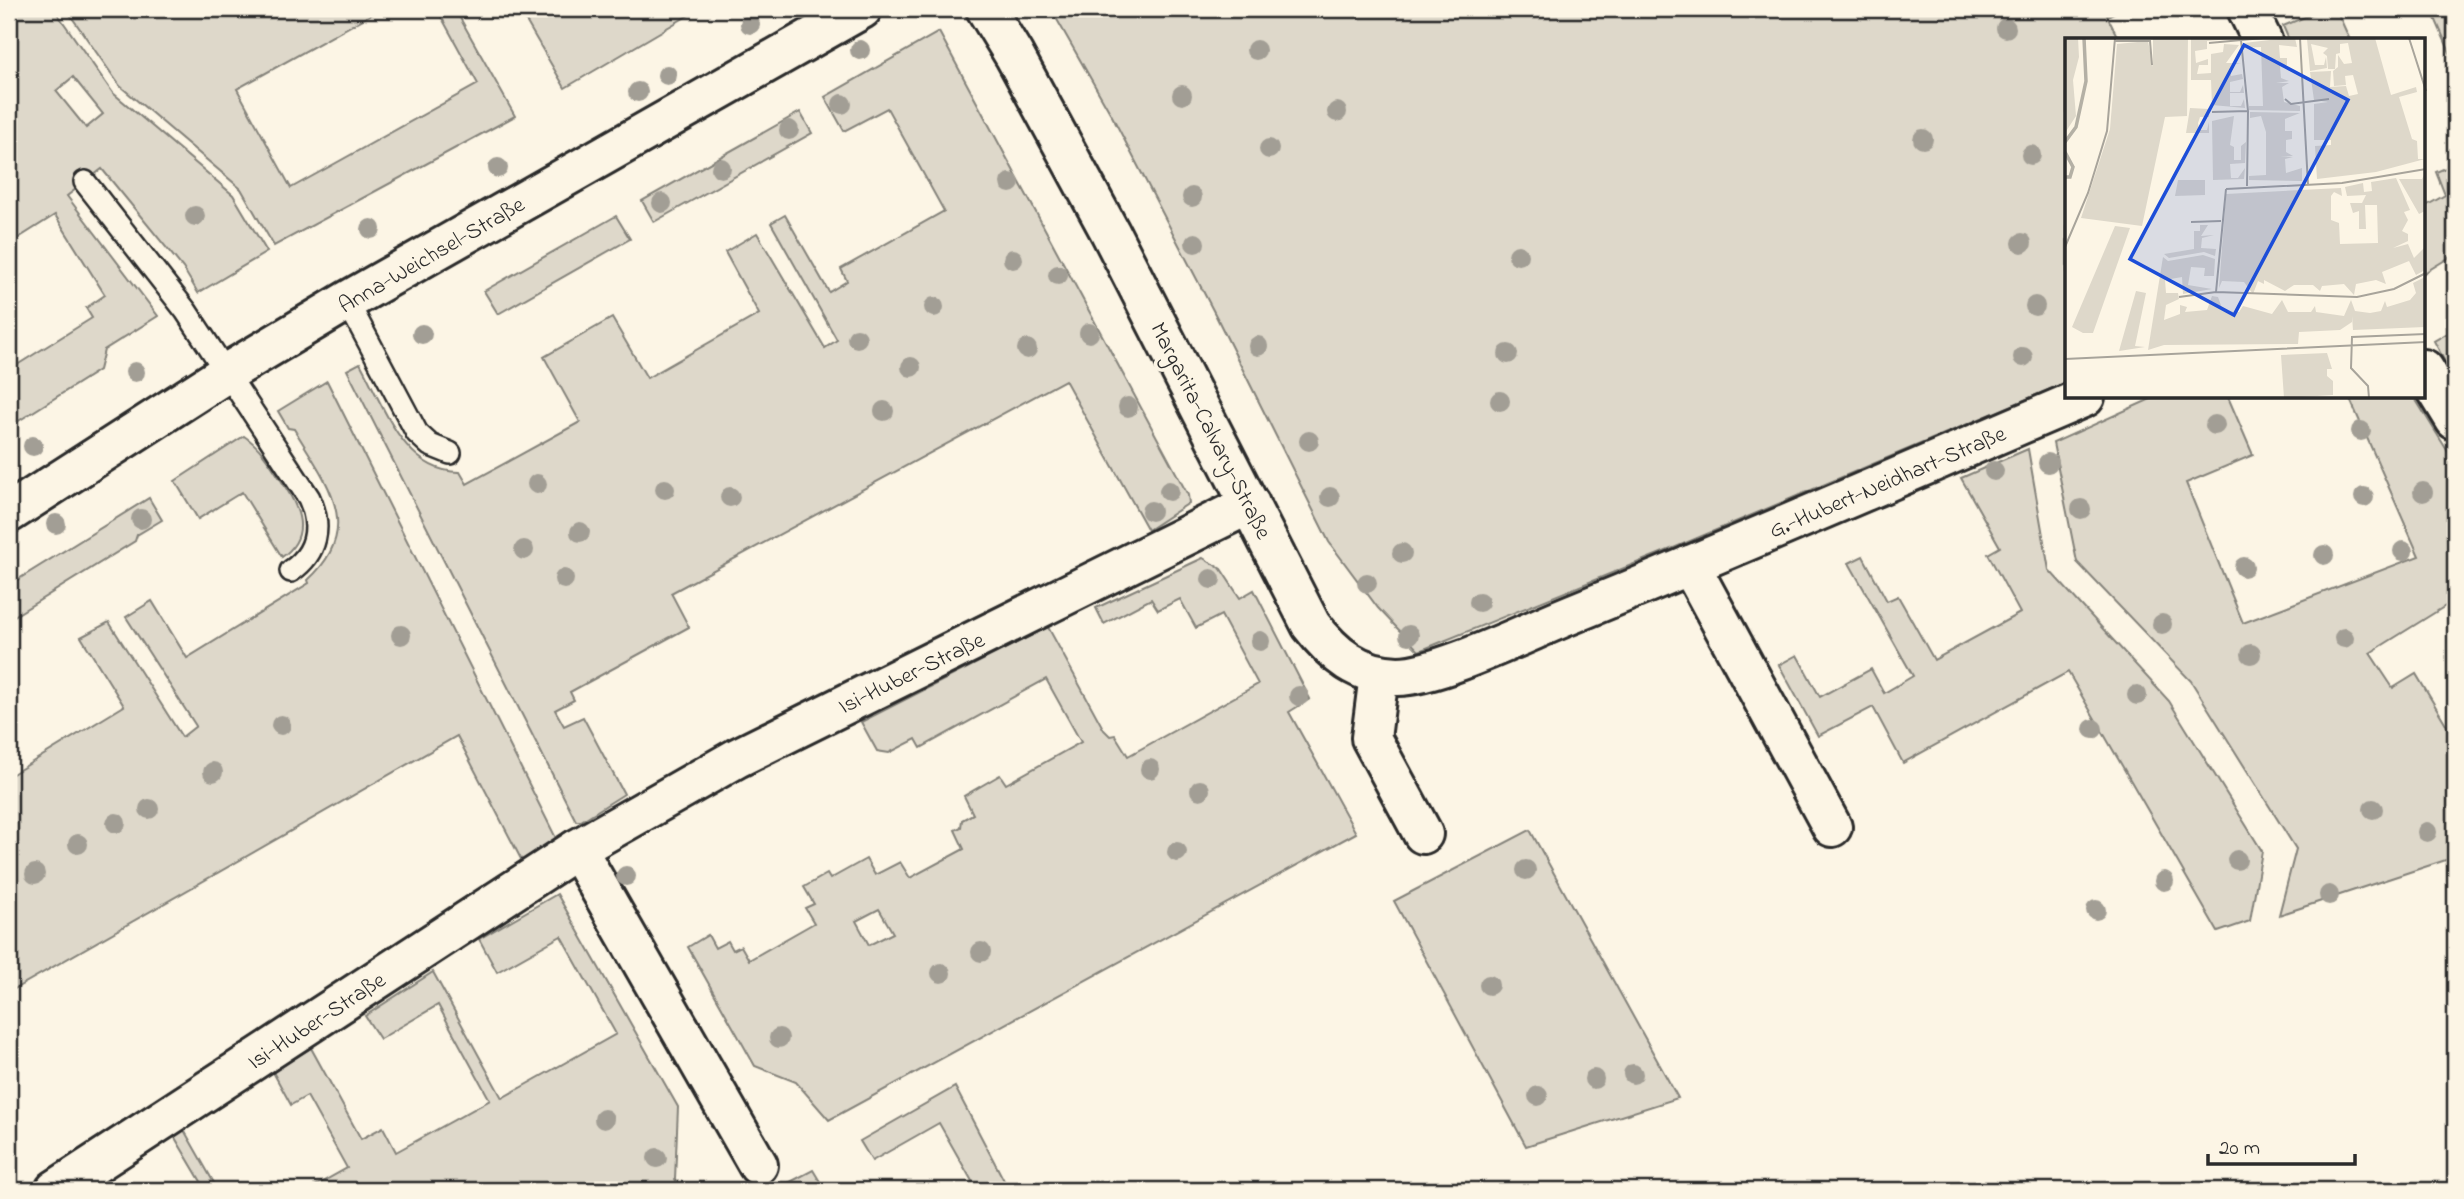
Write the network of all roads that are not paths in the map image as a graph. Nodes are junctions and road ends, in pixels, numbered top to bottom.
1 (862, 9) edge
2 (986, 9) edge
3 (2248, 9) edge
4 (2261, 38) edge
5 (85, 182) dead end
6 (347, 301) junction
7 (228, 372) junction
8 (2426, 372) edge
9 (2080, 399) edge
10 (2455, 420) edge
11 (450, 453) dead end
12 (1250, 503) junction
13 (9, 513) edge
14 (1690, 565) junction
15 (290, 571) dead end
16 (1379, 675) junction
17 (1832, 827) dead end
18 (1423, 834) dead end
19 (577, 849) junction
20 (758, 1165) dead end
21 (55, 1190) edge

1 - 6 street, Anna-Weichsel-Straße
2 - 12 street, Margarita-Calvary-Straße
3 - 4 street
5 - 7 lane
6 - 7 street, Anna-Weichsel-Straße
6 - 11 lane
7 - 13 street, Anna-Weichsel-Straße
7 - 15 lane
8 - 10 street
9 - 14 street, G.-Hubert-Neidhart-Straße
12 - 16 street, Margarita-Calvary-Straße
12 - 19 street, Isi-Huber-Straße
14 - 16 street, G.-Hubert-Neidhart-Straße
14 - 17 street
16 - 18 street
19 - 20 street
19 - 21 street, Isi-Huber-Straße

